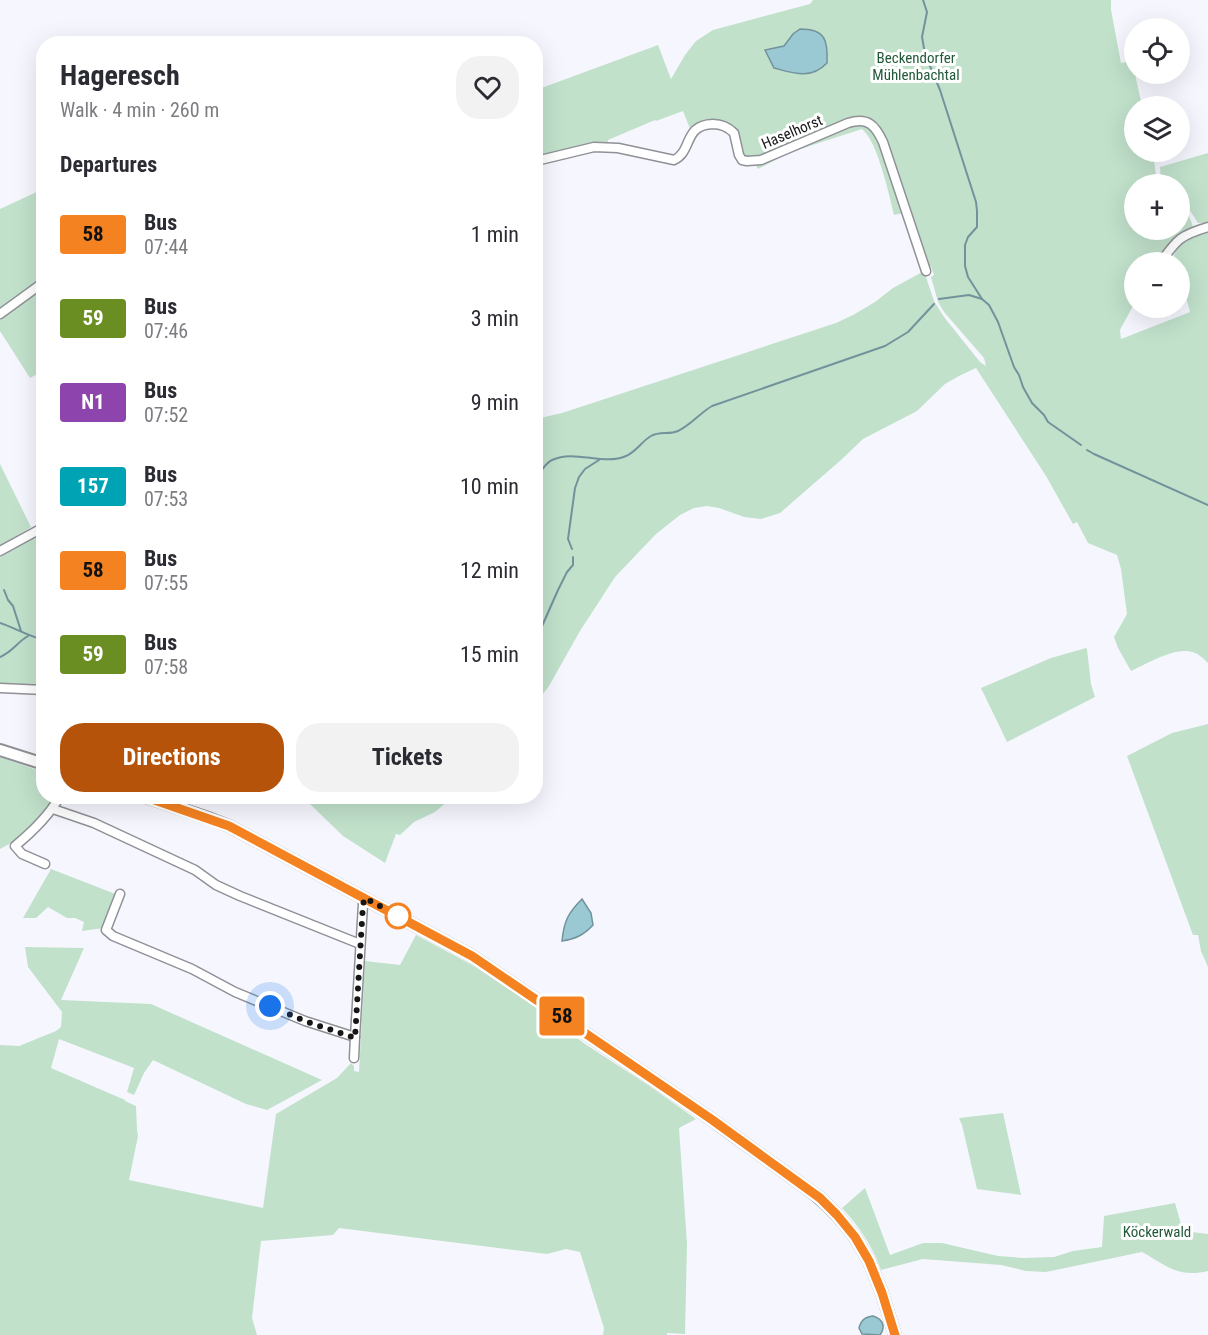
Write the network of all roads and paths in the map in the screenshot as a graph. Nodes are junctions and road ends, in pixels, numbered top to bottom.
1 (543, 159) edge
2 (1208, 227) edge
3 (1168, 252) edge
4 (926, 271) dead end
5 (36, 288) edge
6 (0, 314) edge
7 (36, 531) edge
8 (0, 551) edge
9 (0, 688) edge
10 (36, 690) edge
11 (0, 750) edge
12 (36, 761) edge
13 (56, 804) edge
14 (167, 804) edge
15 (53, 809) junction
16 (45, 864) dead end
17 (120, 894) dead end
18 (365, 898) junction
19 (360, 944) junction
20 (355, 1038) junction
21 (354, 1058) dead end
22 (895, 1335) edge

1 - 4 street, Haselhorst
2 - 3 street
5 - 6 street
7 - 8 street
9 - 10 street
11 - 12 main road
13 - 15 street
14 - 18 main road
15 - 16 street
15 - 19 street
17 - 20 street
18 - 19 street
18 - 22 main road
19 - 20 street
20 - 21 street

